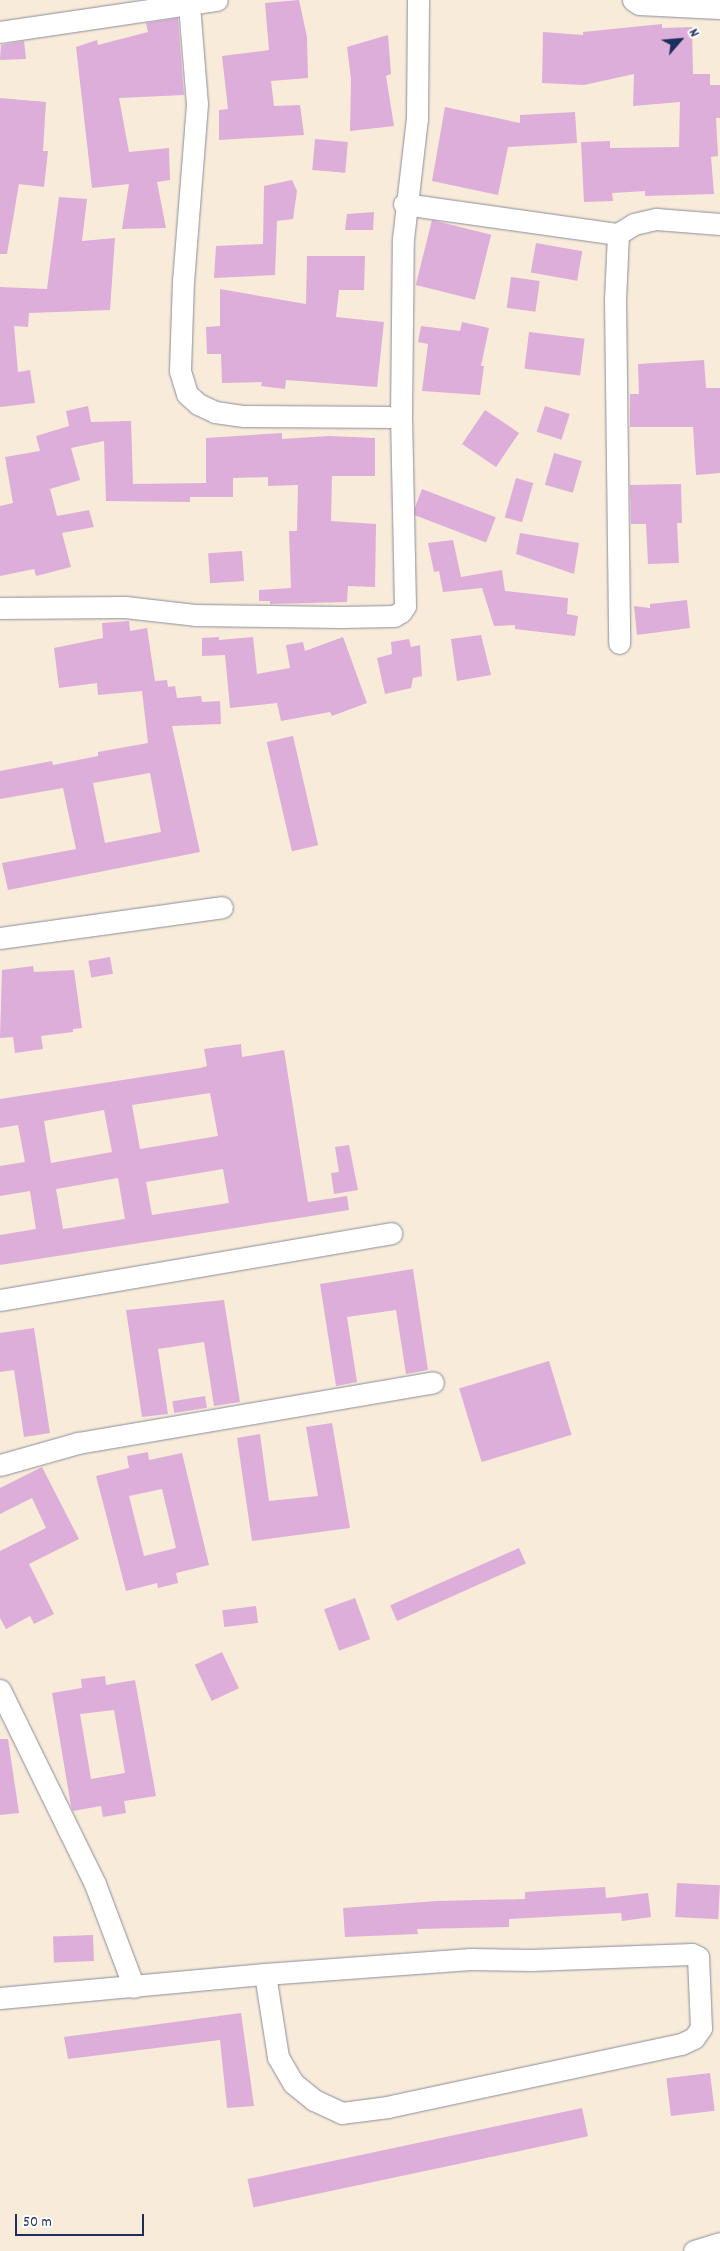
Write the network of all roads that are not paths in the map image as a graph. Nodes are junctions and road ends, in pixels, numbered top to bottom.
1 (217, 0) edge
2 (418, 0) edge
3 (633, 0) edge
4 (189, 5) junction
5 (719, 8) edge
6 (0, 32) edge
7 (404, 204) junction
8 (720, 224) edge
9 (618, 234) junction
10 (401, 417) junction
11 (0, 608) edge
12 (619, 643) dead end
13 (222, 907) dead end
14 (0, 938) edge
15 (391, 1233) dead end
16 (0, 1300) edge
17 (432, 1382) dead end
18 (0, 1465) edge
19 (0, 1690) edge
20 (265, 1974) junction
21 (134, 1987) junction
22 (0, 1998) edge
23 (720, 2243) edge
24 (694, 2251) edge

1 - 4 street
2 - 7 street
3 - 5 street
4 - 6 street
4 - 10 street
7 - 9 street
7 - 10 street
8 - 9 street
9 - 12 street
10 - 11 street
13 - 14 street
15 - 16 street
17 - 18 street
19 - 21 street
20 - 20 street
20 - 21 street
21 - 22 street
23 - 24 street

